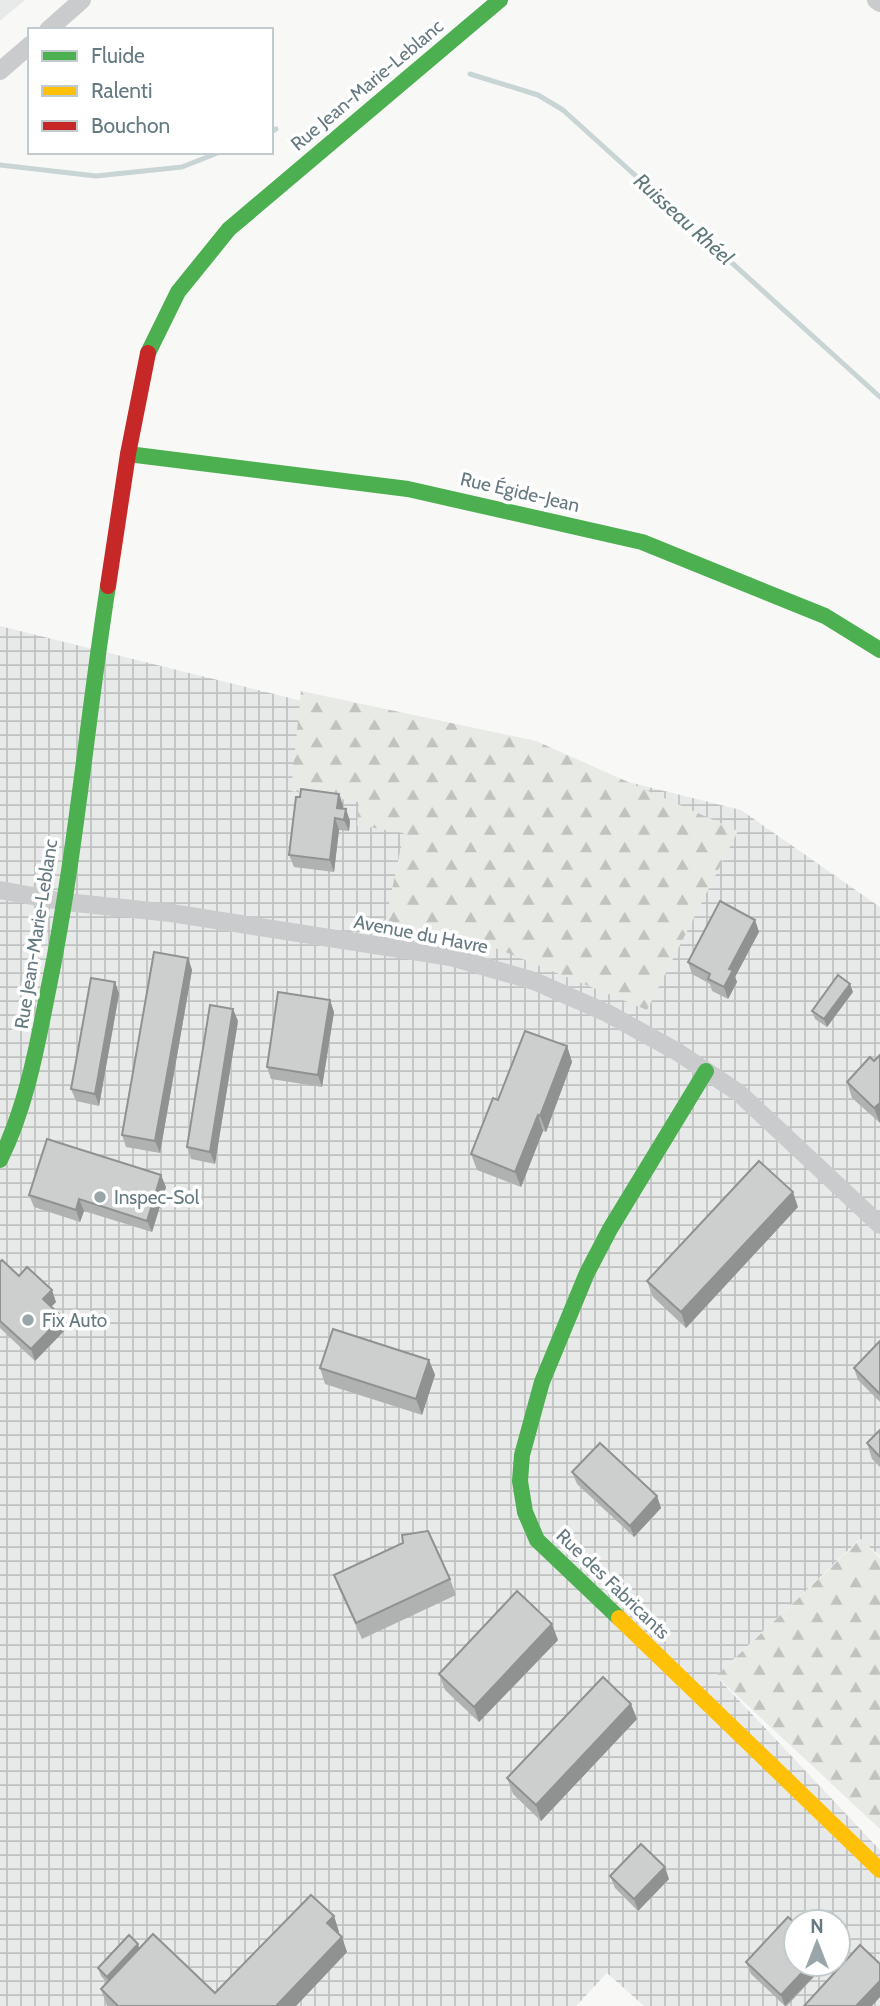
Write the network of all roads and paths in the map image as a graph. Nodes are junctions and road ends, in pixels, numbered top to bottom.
1 (82, 0) edge
2 (500, 0) edge
3 (50, 28) edge
4 (28, 47) edge
5 (0, 71) edge
6 (128, 454) junction
7 (880, 650) edge
8 (0, 890) edge
9 (66, 902) junction
10 (706, 1071) junction
11 (0, 1160) edge
12 (880, 1225) edge
13 (880, 1870) edge

1 - 3 street
2 - 6 street, Rue Jean-Marie-Leblanc
4 - 5 street
6 - 7 street, Rue Égide-Jean
6 - 9 street, Rue Jean-Marie-Leblanc
8 - 9 street, Avenue du Havre
9 - 10 street, Avenue du Havre
9 - 11 street, Rue Jean-Marie-Leblanc
10 - 12 street, Avenue du Havre
10 - 13 street, Rue des Fabricants

